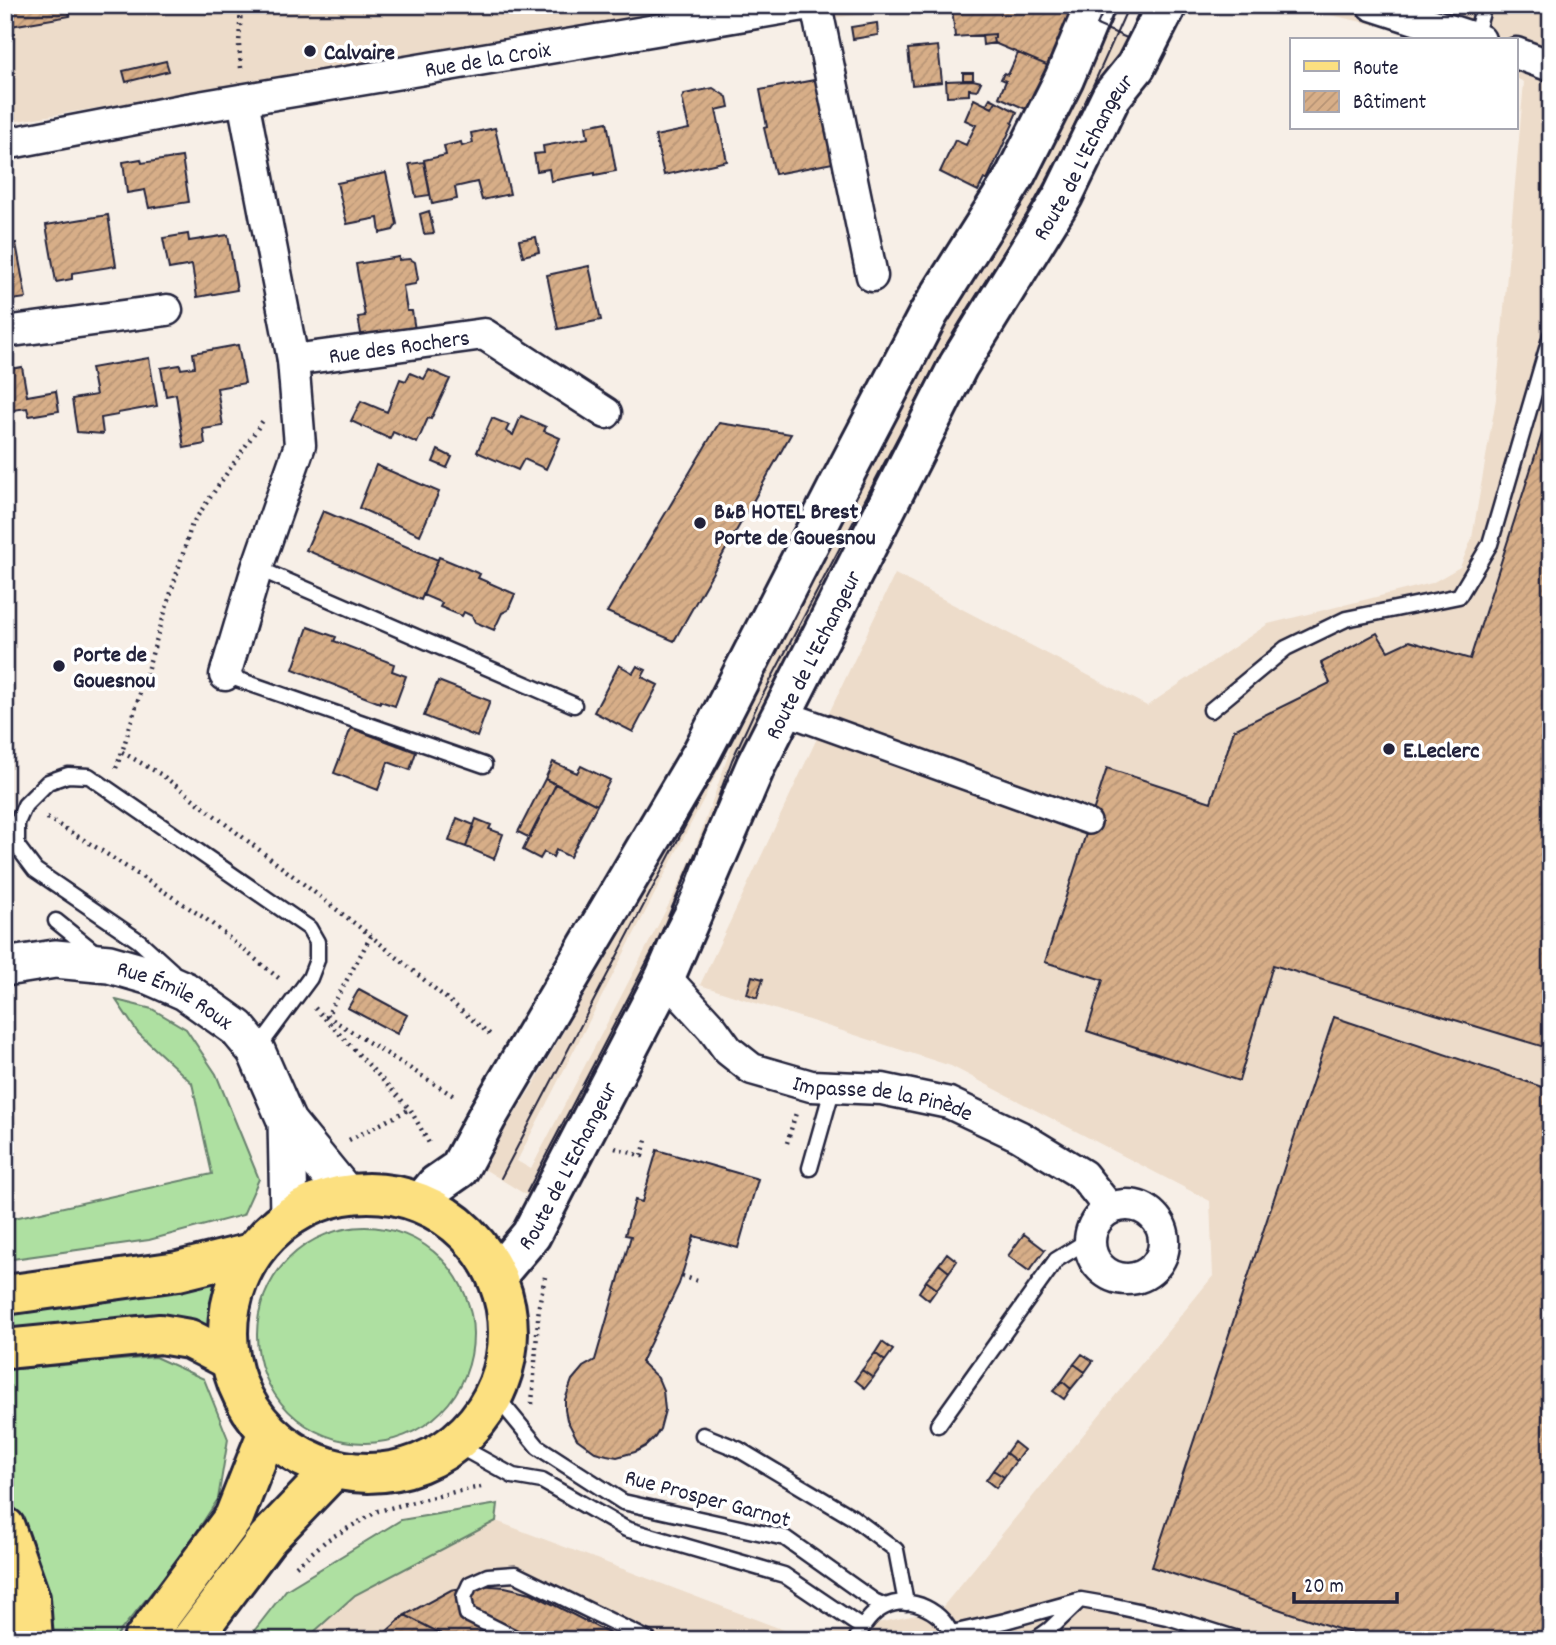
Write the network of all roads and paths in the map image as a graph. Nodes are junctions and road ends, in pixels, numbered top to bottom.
1 (241, 5) edge
2 (804, 5) edge
3 (816, 5) edge
4 (1096, 5) edge
5 (1167, 5) edge
6 (1372, 5) edge
7 (1484, 5) edge
8 (1474, 38) edge
9 (1477, 38) edge
10 (1518, 54) edge
11 (1551, 66) edge
12 (243, 100) junction
13 (5, 144) edge
14 (872, 276) dead end
15 (167, 310) dead end
16 (5, 332) edge
17 (1551, 335) edge
18 (293, 360) junction
19 (271, 409) dead end
20 (606, 413) dead end
21 (257, 568) junction
22 (225, 675) joint
23 (573, 705) dead end
24 (1211, 710) dead end
25 (783, 712) junction
26 (122, 752) junction
27 (484, 765) dead end
28 (108, 788) junction
29 (25, 805) junction
30 (1089, 822) dead end
31 (56, 921) dead end
32 (371, 936) junction
33 (109, 964) junction
34 (5, 967) edge
35 (665, 977) junction
36 (298, 994) junction
37 (222, 1017) junction
38 (498, 1041) dead end
39 (256, 1051) junction
40 (833, 1087) junction
41 (464, 1102) dead end
42 (287, 1122) junction
43 (646, 1140) dead end
44 (606, 1146) dead end
45 (436, 1155) dead end
46 (810, 1168) dead end
47 (345, 1194) junction
48 (422, 1202) junction
49 (1110, 1209) junction
50 (289, 1216) junction
51 (1090, 1239) junction
52 (251, 1254) junction
53 (497, 1275) junction
54 (682, 1276) dead end
55 (697, 1281) dead end
56 (5, 1295) edge
57 (5, 1349) edge
58 (230, 1360) junction
59 (495, 1395) junction
60 (938, 1425) dead end
61 (268, 1431) junction
62 (703, 1435) dead end
63 (455, 1444) junction
64 (334, 1469) junction
65 (5, 1527) edge
66 (1080, 1600) junction
67 (906, 1603) junction
68 (885, 1606) junction
69 (859, 1633) edge
70 (953, 1636) edge
71 (33, 1640) edge
72 (143, 1640) edge
73 (191, 1640) edge
74 (519, 1640) edge
75 (649, 1640) edge
76 (1035, 1640) edge
77 (1241, 1640) edge

1 - 12 path
2 - 12 street, Rue de la Croix
3 - 14 street
4 - 48 main road
5 - 25 main road, Route de L'Echangeur
6 - 8 street
7 - 9 lane
10 - 11 street
12 - 13 street, Rue de la Croix
12 - 18 street
15 - 16 street
17 - 24 lane
18 - 20 street, Rue des Rochers
18 - 21 street
19 - 26 path
21 - 22 street
21 - 23 lane
22 - 27 lane
25 - 30 street
25 - 35 main road, Route de L'Echangeur
26 - 28 path
26 - 32 path
28 - 29 lane
28 - 36 lane
29 - 36 path
29 - 37 lane
31 - 33 lane
32 - 38 path
32 - 41 path
33 - 34 street, Rue Émile Roux
33 - 37 street, Rue Émile Roux
35 - 40 street, Impasse de la Pinède
35 - 53 main road, Route de L'Echangeur
36 - 39 lane
36 - 45 path
37 - 39 street, Rue Émile Roux
39 - 42 street, Rue Émile Roux
40 - 46 lane
40 - 49 street, Impasse de la Pinède
42 - 47 street, Rue Émile Roux
42 - 50 street, Rue Émile Roux
43 - 44 path
47 - 48 main road
47 - 50 main road
48 - 53 main road
49 - 51 street
49 - 51 street
50 - 52 main road
51 - 60 lane
52 - 56 main road
52 - 58 main road
53 - 59 main road
54 - 55 path
57 - 58 main road
58 - 61 main road
59 - 63 main road
59 - 68 lane, Rue Prosper Garnot
61 - 64 main road
61 - 72 main road
62 - 67 lane
63 - 64 main road
63 - 69 lane, Rue Prosper Garnot
64 - 73 main road
65 - 71 main road
66 - 70 lane
66 - 76 lane
66 - 77 lane
67 - 68 lane
67 - 70 lane
68 - 69 lane
74 - 75 lane

